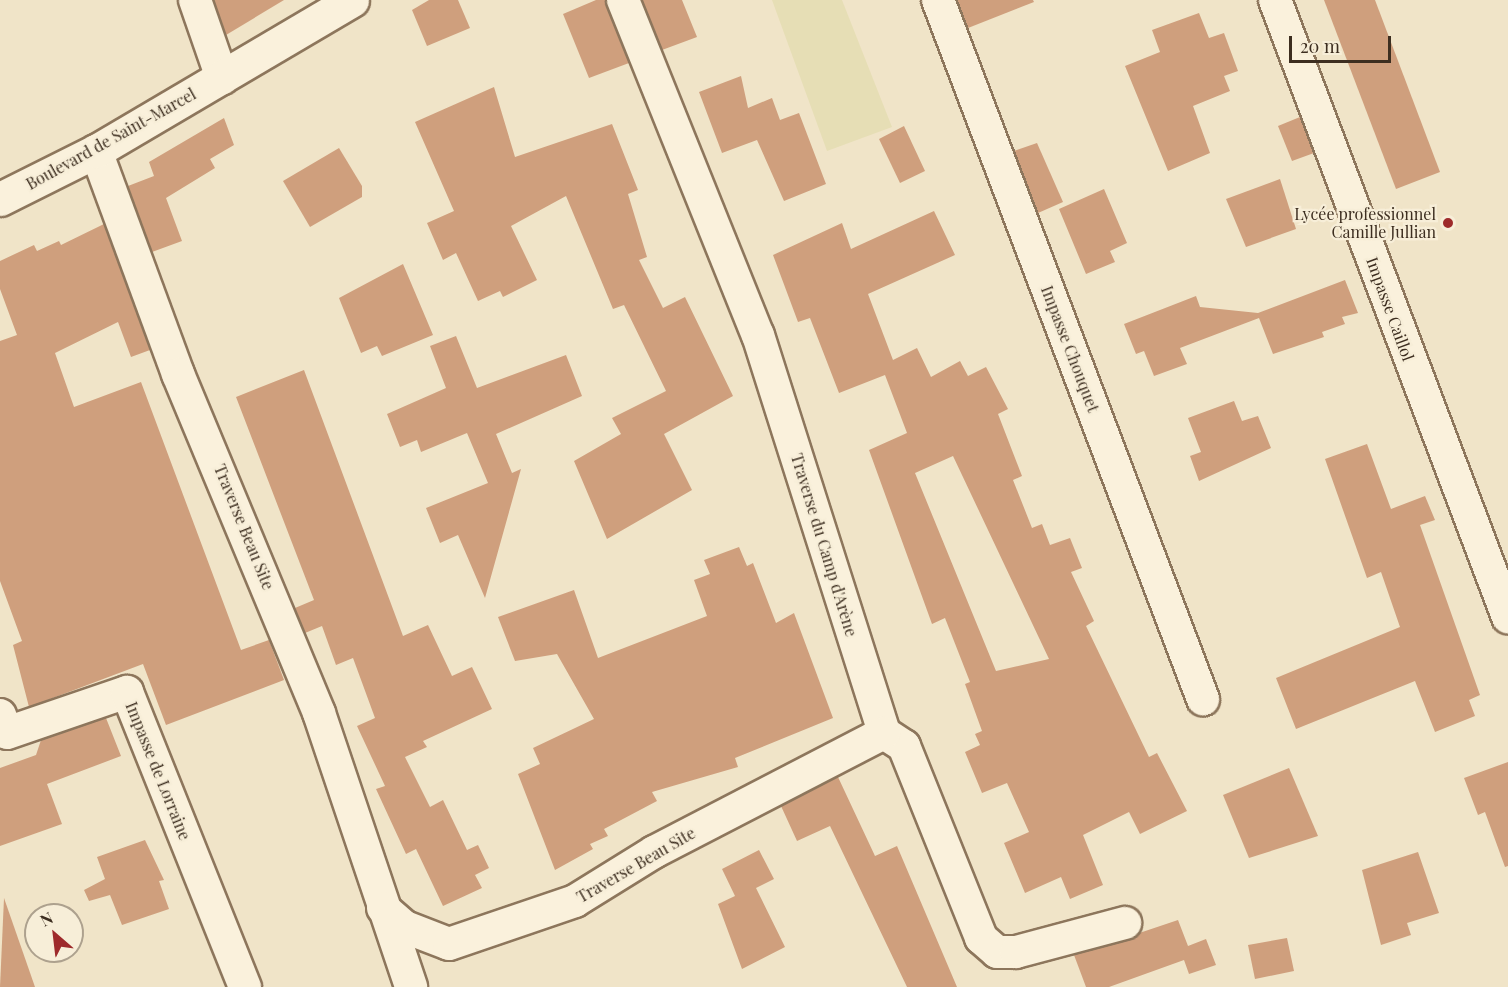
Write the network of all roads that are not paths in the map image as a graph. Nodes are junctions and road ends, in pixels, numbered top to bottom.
1 (195, 0) edge
2 (352, 0) edge
3 (623, 0) edge
4 (938, 0) edge
5 (1275, 0) edge
6 (222, 78) junction
7 (96, 151) junction
8 (0, 199) edge
9 (1508, 617) edge
10 (1203, 699) dead end
11 (0, 715) edge
12 (884, 733) junction
13 (383, 908) junction
14 (1125, 923) dead end
15 (245, 987) edge
16 (411, 987) edge

1 - 6 street
2 - 6 street, Boulevard de Saint-Marcel
3 - 12 street, Traverse du Camp d'Arène
4 - 10 street, Impasse Chouquet
5 - 9 street, Impasse Caillol
6 - 7 street, Boulevard de Saint-Marcel
7 - 8 street, Boulevard de Saint-Marcel
7 - 13 street, Traverse Beau Site
11 - 15 street, Impasse de Lorraine
12 - 13 street, Traverse Beau Site
12 - 14 street
13 - 16 street, Traverse Beau Site

